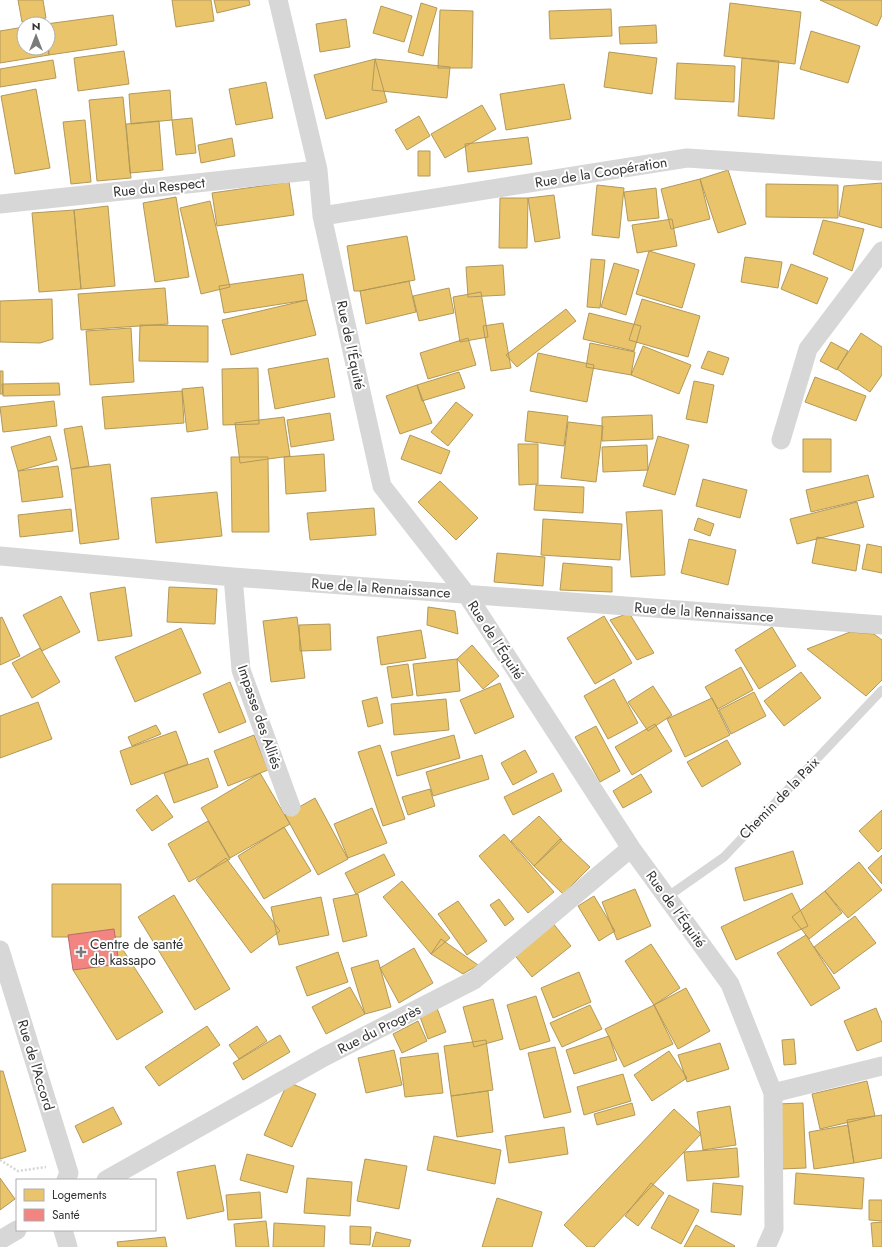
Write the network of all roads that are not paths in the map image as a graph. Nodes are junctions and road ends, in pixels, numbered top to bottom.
1 (278, 0) edge
2 (318, 170) junction
3 (882, 171) edge
4 (0, 204) edge
5 (322, 216) junction
6 (882, 251) edge
7 (781, 440) dead end
8 (0, 556) edge
9 (233, 577) junction
10 (467, 595) junction
11 (882, 625) edge
12 (882, 690) edge
13 (291, 807) dead end
14 (631, 848) junction
15 (667, 897) junction
16 (0, 950) edge
17 (882, 1066) edge
18 (772, 1093) junction
19 (66, 1172) edge
20 (108, 1179) edge
21 (16, 1231) edge
22 (63, 1231) edge
23 (0, 1240) edge
24 (68, 1247) edge
25 (766, 1247) edge

1 - 2 street, Rue de l'Équité
2 - 4 street, Rue du Respect
2 - 5 street, Rue de l'Équité
3 - 5 street, Rue de la Coopération
5 - 10 street, Rue de l'Équité
6 - 7 street
8 - 9 street, Rue de la Rennaissance
9 - 10 street, Rue de la Rennaissance
9 - 13 street, Impasse des Alliés
10 - 11 street, Rue de la Rennaissance
10 - 14 street, Rue de l'Équité
12 - 15 lane, Chemin de la Paix
14 - 15 street, Rue de l'Équité
14 - 20 street, Rue du Progrès
15 - 18 street, Rue de l'Équité
16 - 19 street, Rue de l'Accord
17 - 18 street
18 - 25 street, Rue de l'Équité
21 - 23 street
22 - 24 street

